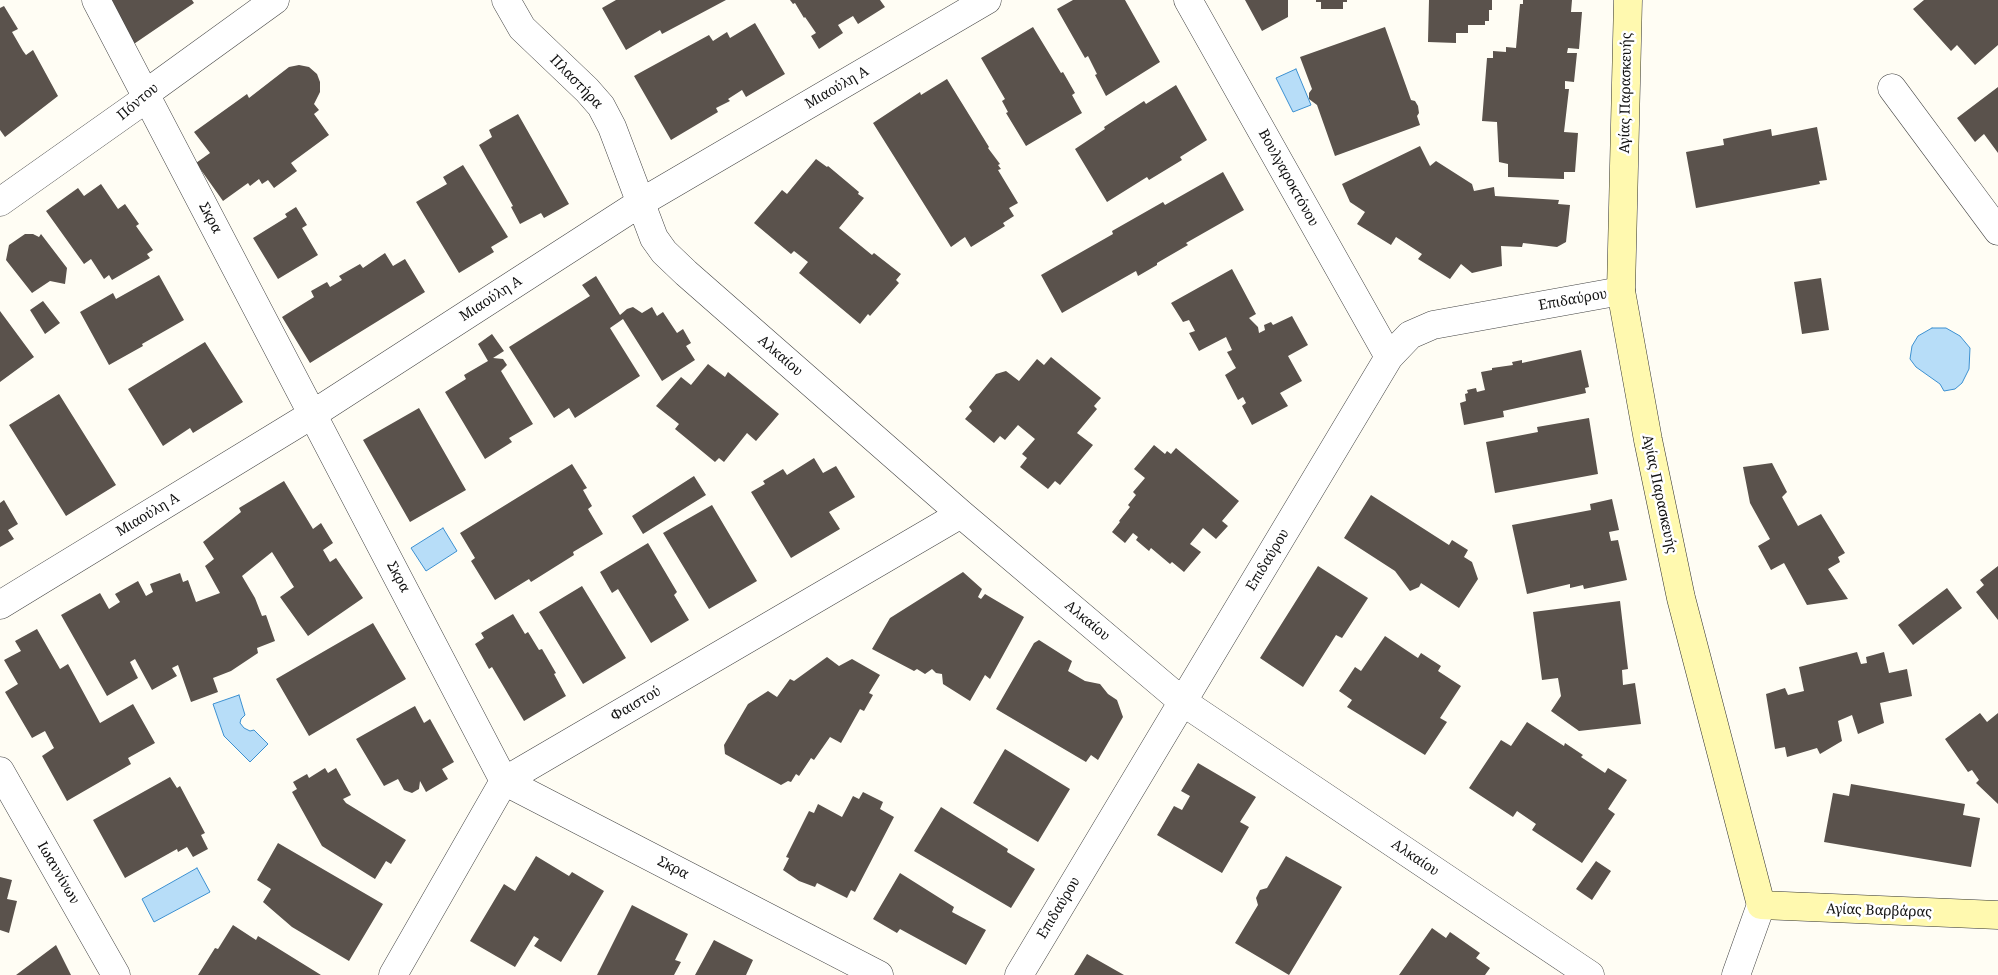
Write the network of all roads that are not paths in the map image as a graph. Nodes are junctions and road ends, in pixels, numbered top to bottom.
1 (96, 0) edge
2 (275, 0) edge
3 (506, 0) edge
4 (987, 0) edge
5 (1188, 0) edge
6 (1628, 0) edge
7 (1892, 88) dead end
8 (148, 98) junction
9 (0, 202) edge
10 (640, 204) junction
11 (1998, 231) edge
12 (1621, 291) junction
13 (1389, 357) junction
14 (313, 414) junction
15 (961, 514) junction
16 (0, 605) edge
17 (1183, 702) junction
18 (0, 771) edge
19 (504, 781) junction
20 (1761, 905) junction
21 (1998, 915) edge
22 (116, 975) edge
23 (393, 975) edge
24 (879, 975) edge
25 (1019, 975) edge
26 (1590, 975) edge
27 (1736, 975) edge

1 - 8 street, Σκρα
2 - 8 street, Πόντου
3 - 10 street, Πλαστήρα
4 - 10 street, Μιαούλη Α
5 - 13 street, Βουλγαροκτόνου
6 - 12 street, Αγίας Παρασκευής
7 - 11 street
8 - 9 street, Πόντου
8 - 14 street, Σκρα
10 - 14 street, Μιαούλη Α
10 - 15 street, Αλκαίου
12 - 13 street, Επιδαύρου
12 - 20 street, Αγίας Παρασκευής
13 - 17 street, Επιδαύρου
14 - 16 street, Μιαούλη Α
14 - 19 street, Σκρα
15 - 17 street, Αλκαίου
15 - 19 street, Φαιστού
17 - 25 street, Επιδαύρου
17 - 26 street, Αλκαίου
18 - 22 street, Ιωαννίνων
19 - 23 street, Φαιστού
19 - 24 street, Σκρα
20 - 21 street, Αγίας Βαρβάρας
20 - 27 street

